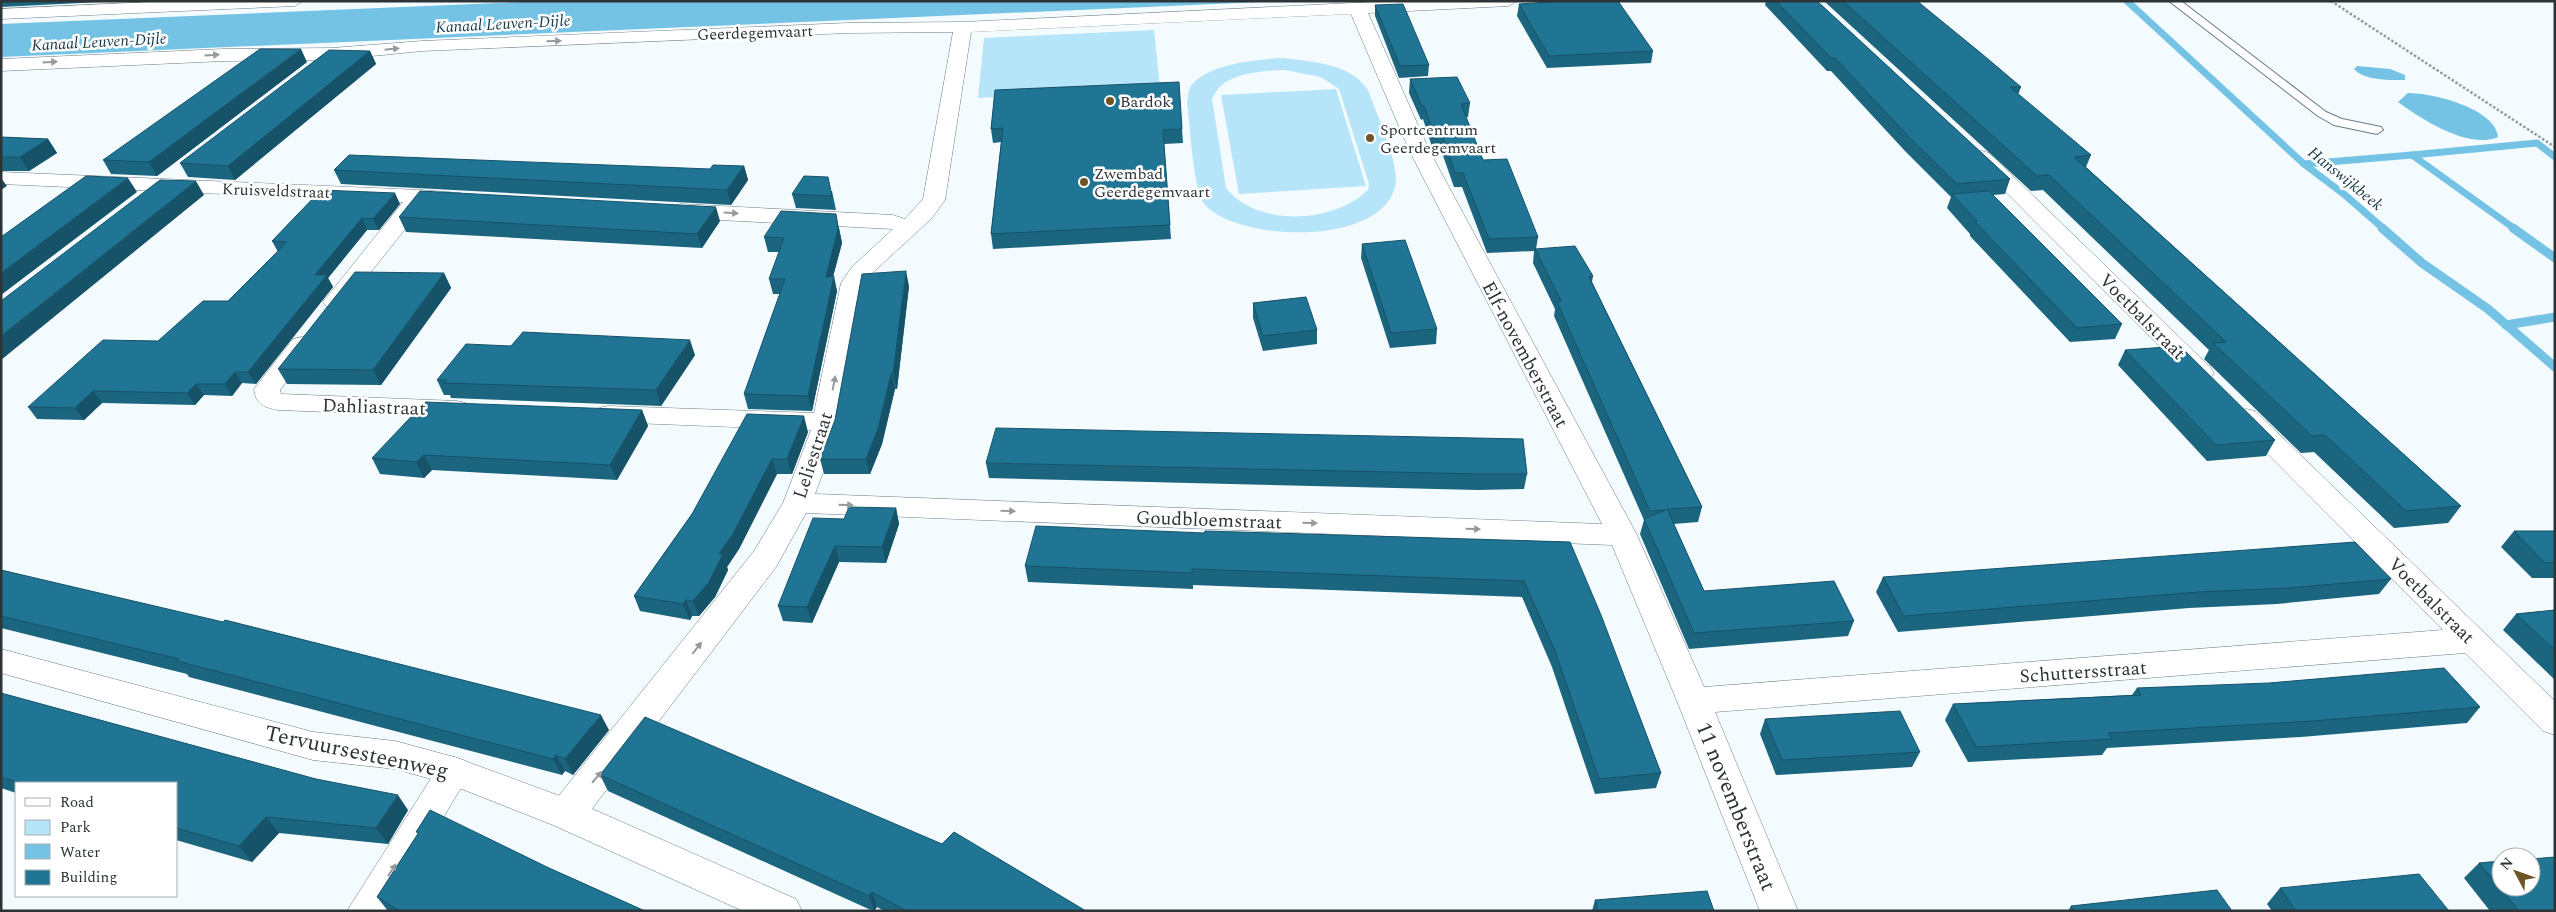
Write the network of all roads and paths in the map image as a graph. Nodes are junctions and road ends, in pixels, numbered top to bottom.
1 (296, 1) edge
2 (1509, 1) edge
3 (2174, 1) edge
4 (2331, 1) edge
5 (1358, 8) junction
6 (1, 14) edge
7 (963, 27) junction
8 (332, 54) junction
9 (1, 65) edge
10 (309, 72) edge
11 (2377, 130) dead end
12 (1965, 142) edge
13 (2555, 148) edge
14 (186, 168) edge
15 (1, 178) edge
16 (163, 186) junction
17 (420, 196) junction
18 (469, 199) edge
19 (140, 204) edge
20 (657, 209) edge
21 (908, 227) junction
22 (477, 409) edge
23 (586, 413) edge
24 (826, 422) junction
25 (797, 503) junction
26 (1622, 535) junction
27 (2473, 640) junction
28 (1, 662) edge
29 (1694, 701) junction
30 (2555, 722) edge
31 (454, 771) junction
32 (566, 814) junction
33 (366, 911) edge
34 (783, 911) edge
35 (1779, 911) edge

1 - 6 street
2 - 5 street, Geerdegemvaart
3 - 11 lane
4 - 13 path
5 - 7 street, Geerdegemvaart
5 - 26 street, Elf-novemberstraat
8 -> 7 street, Geerdegemvaart
7 - 21 street, Leliestraat
9 -> 8 street, Geerdegemvaart
8 - 10 street
12 - 27 street, Voetbalstraat
14 - 16 street
15 - 16 street, Kruisveldstraat
16 - 17 street, Kruisveldstraat
16 - 19 street
17 - 18 street, Kruisveldstraat
17 - 22 street, Dahliastraat
20 -> 21 street
24 -> 21 street, Leliestraat
23 - 24 street
24 - 25 street, Leliestraat
25 -> 26 street, Goudbloemstraat
32 -> 25 street, Leliestraat
26 - 29 street, Elf-novemberstraat
27 - 29 street, Schuttersstraat
27 - 30 street, Voetbalstraat
28 - 31 street, Tervuursesteenweg
29 - 35 street, 11 novemberstraat
31 - 32 street, Tervuursesteenweg
33 -> 31 street
32 - 34 street, Tervuursesteenweg

